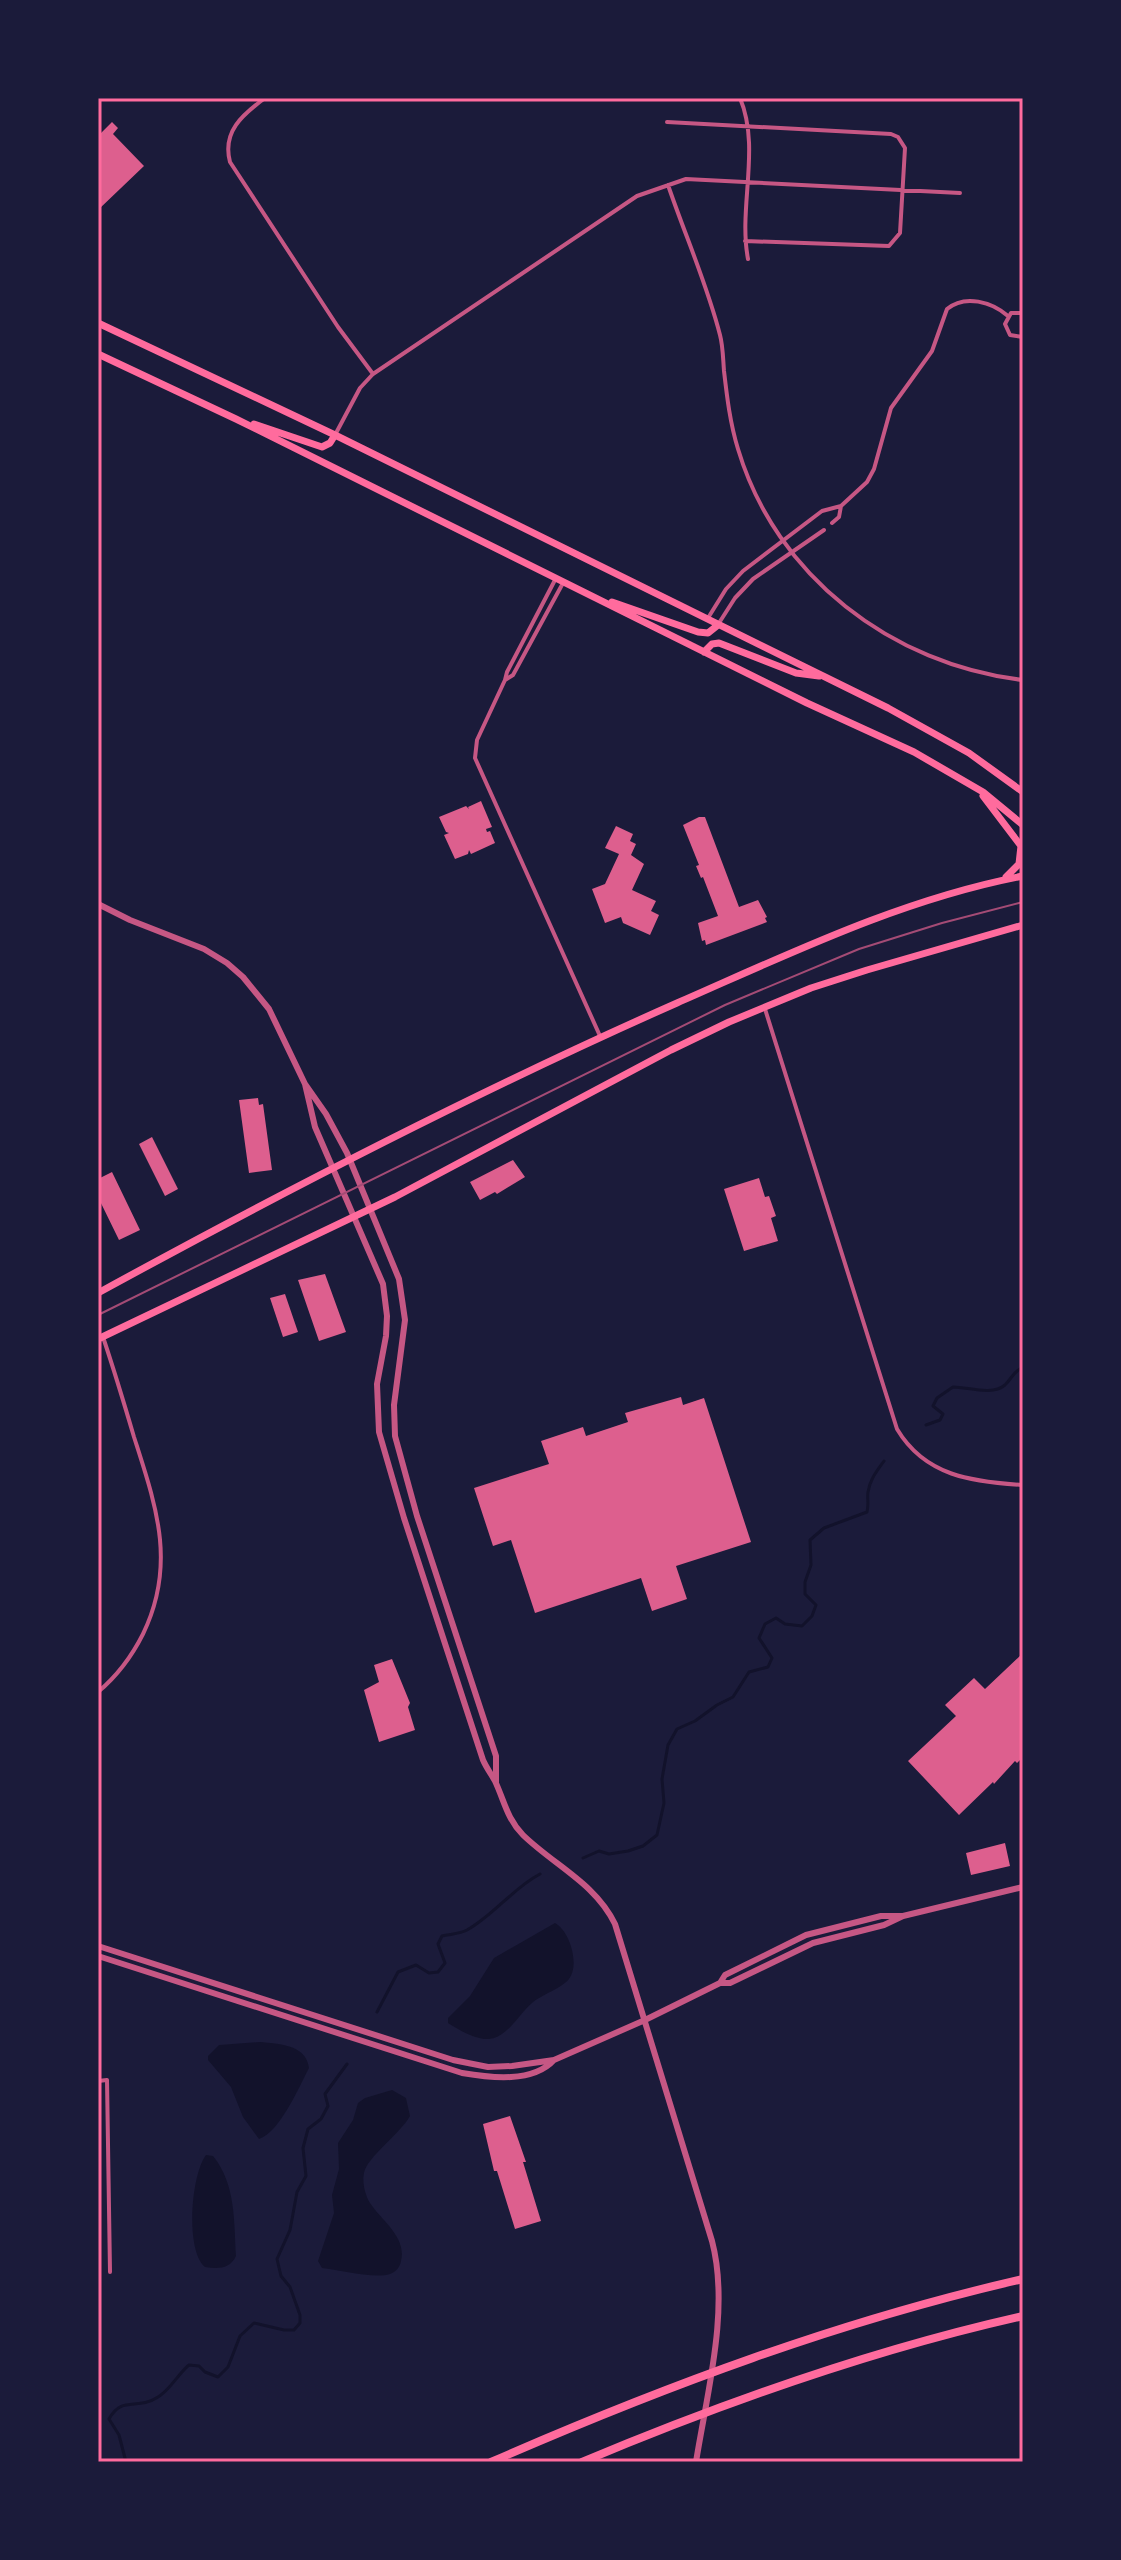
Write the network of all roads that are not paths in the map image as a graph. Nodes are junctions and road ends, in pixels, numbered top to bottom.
1 (265, 98) edge
2 (740, 98) edge
3 (667, 122) dead end
4 (747, 126) junction
5 (747, 182) junction
6 (668, 185) junction
7 (903, 190) junction
8 (960, 193) dead end
9 (745, 241) junction
10 (748, 259) dead end
11 (1023, 313) edge
12 (1008, 316) junction
13 (98, 323) edge
14 (1023, 337) edge
15 (98, 354) edge
16 (373, 374) junction
17 (236, 419) junction
18 (335, 435) junction
19 (841, 506) junction
20 (832, 523) dead end
21 (824, 530) dead end
22 (783, 542) junction
23 (791, 552) junction
24 (560, 580) junction
25 (594, 597) junction
26 (707, 620) junction
27 (718, 625) junction
28 (704, 652) junction
29 (825, 677) junction
30 (1023, 680) edge
31 (973, 786) junction
32 (1023, 792) edge
33 (1023, 825) edge
34 (1023, 876) edge
35 (999, 881) junction
36 (98, 904) edge
37 (1020, 927) edge
38 (764, 1007) junction
39 (601, 1036) junction
40 (305, 1084) junction
41 (349, 1158) junction
42 (332, 1166) junction
43 (370, 1209) junction
44 (353, 1216) junction
45 (98, 1293) edge
46 (100, 1338) edge
47 (1023, 1485) edge
48 (98, 1692) edge
49 (496, 1782) junction
50 (1023, 1887) edge
51 (98, 1946) edge
52 (98, 1956) edge
53 (254, 1996) junction
54 (251, 2006) junction
55 (645, 2020) junction
56 (554, 2060) junction
57 (98, 2081) edge
58 (110, 2272) dead end
59 (1023, 2279) edge
60 (1023, 2316) edge
61 (696, 2460) edge
62 (491, 2462) edge
63 (582, 2462) edge

1 - 16 street
2 - 4 street
3 - 4 street
4 - 5 street
4 - 7 street
5 - 6 street
5 - 7 street
5 - 9 street
6 - 16 street
6 - 22 street
7 - 8 street
7 - 9 street
9 - 10 street
11 - 12 street
12 - 14 street
12 - 19 street
13 - 18 main road
15 - 17 main road
16 - 18 street
17 - 18 main road
17 - 24 main road
18 - 26 main road
19 - 20 street
19 - 22 street
21 - 23 street
22 - 23 street
22 - 26 street
23 - 27 street
23 - 30 street
24 - 25 main road
24 - 39 street
25 - 27 main road
25 - 28 main road
26 - 27 main road
27 - 29 main road
28 - 29 main road
28 - 31 main road
29 - 32 main road
31 - 33 main road
31 - 35 main road
34 - 35 main road
35 - 39 main road
36 - 40 street
37 - 38 main road
38 - 43 main road
38 - 47 street
39 - 41 main road
40 - 41 street
40 - 42 street
41 - 42 main road
41 - 43 street
42 - 44 street
42 - 45 main road
43 - 44 main road
43 - 49 street
44 - 46 main road
44 - 49 street
46 - 48 street
49 - 55 street
50 - 55 street
51 - 53 street
52 - 54 street
53 - 54 street
53 - 56 street
54 - 56 street
55 - 56 street
55 - 61 street
57 - 58 street
59 - 62 highway
60 - 63 highway

